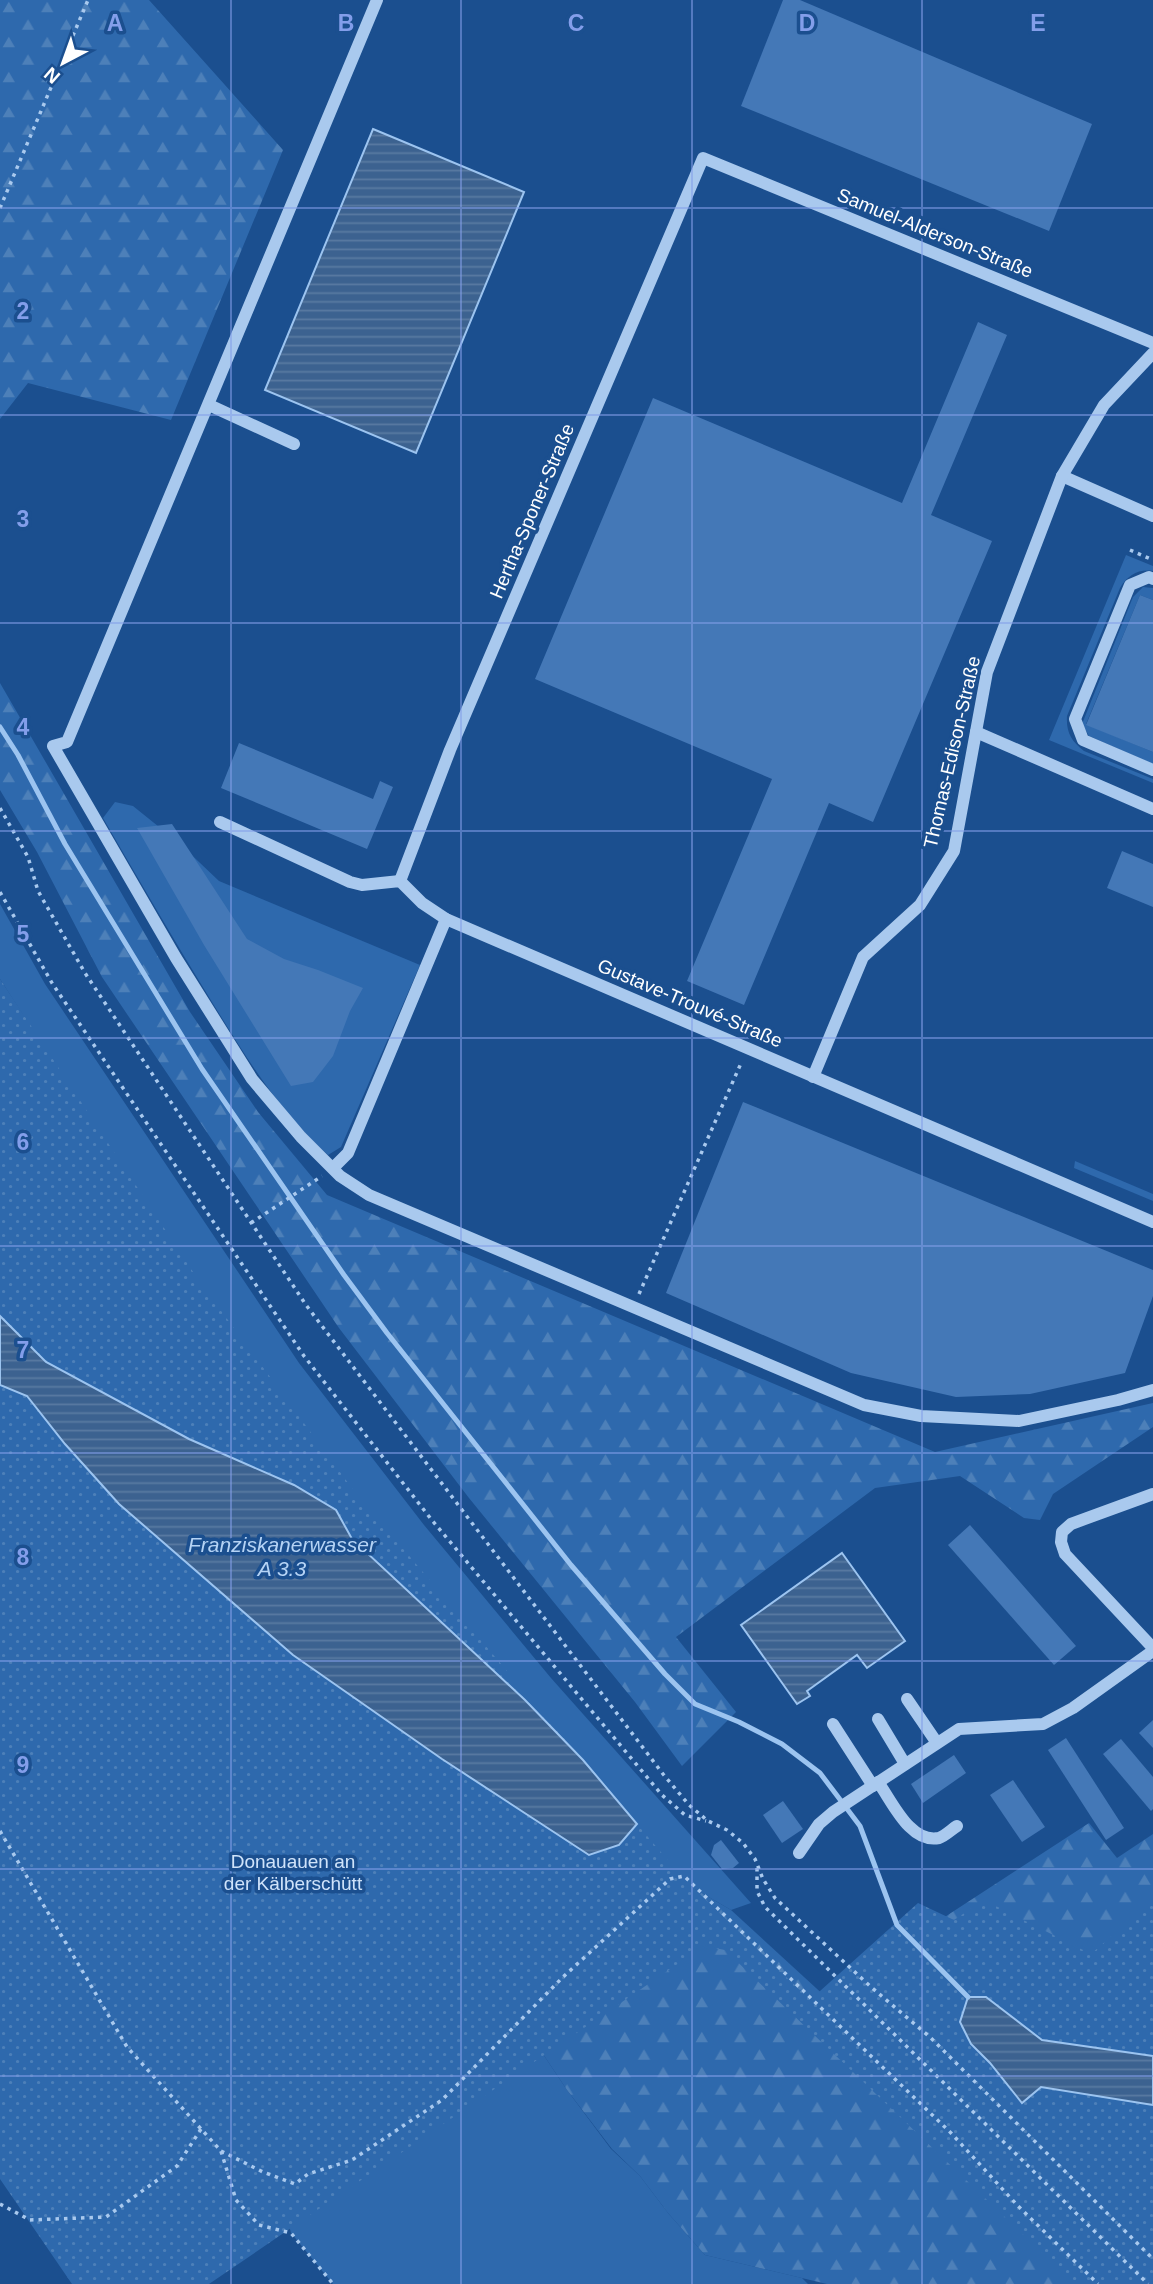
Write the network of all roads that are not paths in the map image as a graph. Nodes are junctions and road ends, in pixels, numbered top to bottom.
1 (377, 0) edge
2 (703, 158) joint
3 (1153, 343) edge
4 (1153, 353) edge
5 (209, 405) junction
6 (294, 444) dead end
7 (1062, 476) junction
8 (1153, 516) edge
9 (1153, 579) edge
10 (976, 732) junction
11 (1153, 770) edge
12 (1153, 809) edge
13 (220, 822) dead end
14 (400, 881) junction
15 (446, 919) junction
16 (813, 1077) junction
17 (333, 1168) junction
18 (1153, 1222) edge
19 (1153, 1390) edge
20 (1153, 1494) edge
21 (1153, 1649) edge
22 (907, 1699) dead end
23 (878, 1719) dead end
24 (833, 1724) dead end
25 (937, 1743) junction
26 (905, 1764) junction
27 (875, 1784) junction
28 (957, 1826) dead end
29 (799, 1853) dead end

1 - 5 street
2 - 3 street, Samuel-Alderson-Straße
2 - 14 street, Hertha-Sponer-Straße
4 - 7 street, Thomas-Edison-Straße
5 - 6 street
5 - 17 street
7 - 8 street
7 - 10 street, Thomas-Edison-Straße
9 - 11 street
10 - 12 street
10 - 16 street, Thomas-Edison-Straße
13 - 14 street
14 - 15 street, Gustave-Trouvé-Straße
15 - 16 street, Gustave-Trouvé-Straße
15 - 17 street
16 - 18 street, Gustave-Trouvé-Straße
17 - 19 street
20 - 21 street
21 - 25 street
22 - 25 street
23 - 26 street
24 - 27 street
25 - 26 street
26 - 27 street
27 - 28 street
27 - 29 street

